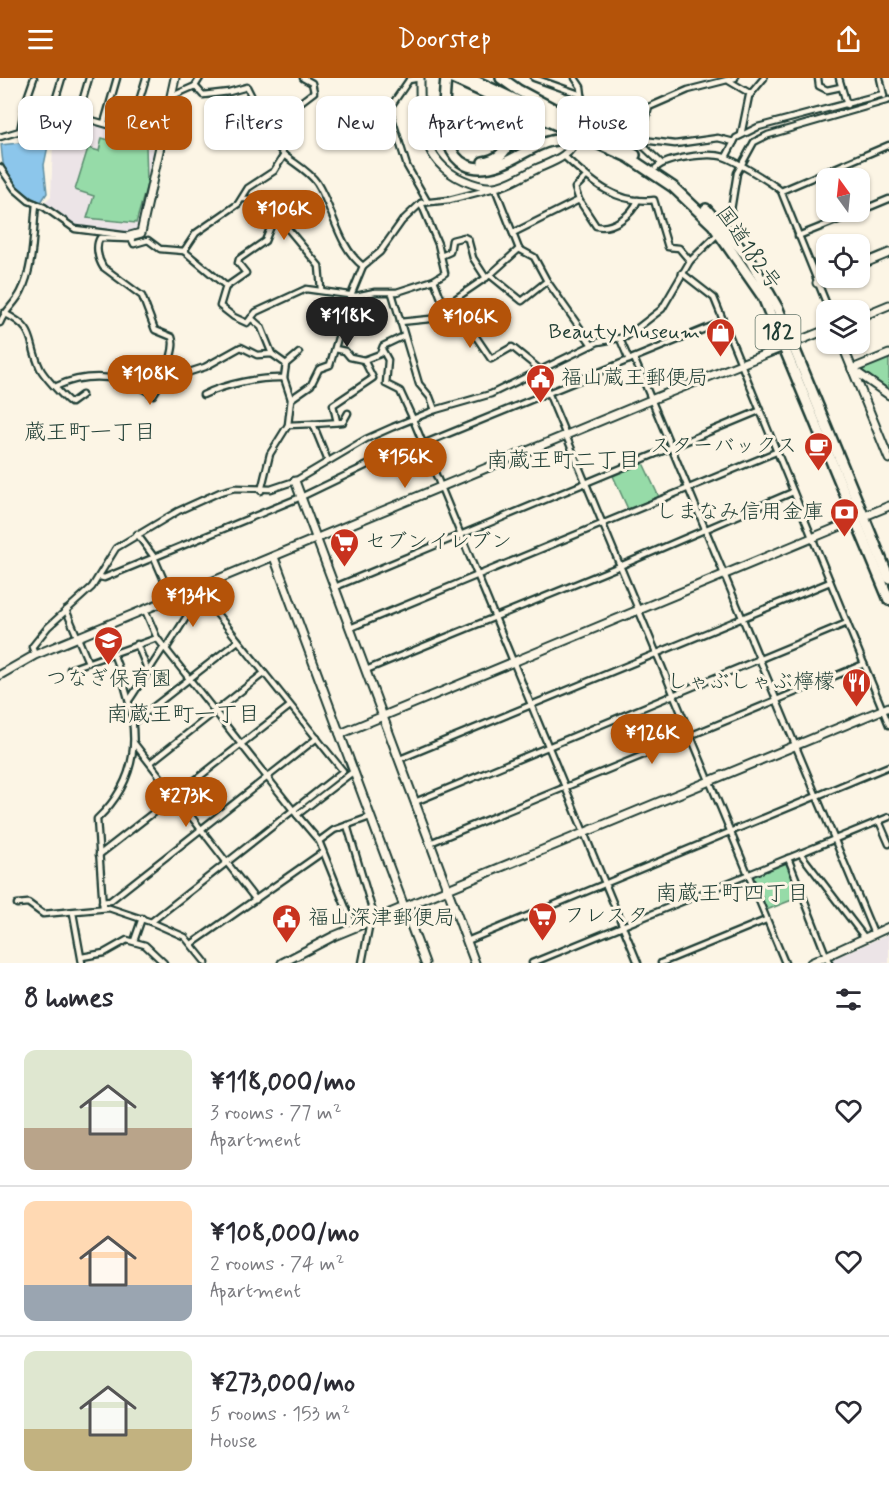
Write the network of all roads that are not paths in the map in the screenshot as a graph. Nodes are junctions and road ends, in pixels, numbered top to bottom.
1 (34, 78) edge
2 (62, 78) edge
3 (89, 78) edge
4 (117, 78) edge
5 (146, 78) edge
6 (175, 78) edge
7 (200, 78) edge
8 (303, 78) edge
9 (420, 78) edge
10 (452, 78) edge
11 (469, 78) edge
12 (501, 78) edge
13 (534, 78) edge
14 (575, 78) edge
15 (735, 78) edge
16 (764, 78) edge
17 (818, 78) edge
18 (838, 78) edge
19 (880, 78) edge
20 (729, 81) junction
21 (447, 84) edge
22 (195, 86) junction
23 (841, 87) junction
24 (752, 94) junction
25 (28, 96) edge
26 (57, 96) edge
27 (84, 96) edge
28 (141, 96) edge
29 (170, 96) edge
30 (172, 96) edge
31 (250, 96) edge
32 (491, 96) edge
33 (582, 96) joint
34 (886, 98) edge
35 (304, 100) edge
36 (846, 104) junction
37 (649, 111) edge
38 (849, 111) junction
39 (557, 117) edge
40 (93, 120) edge
41 (557, 121) edge
42 (104, 123) joint
43 (18, 132) edge
44 (741, 135) junction
45 (0, 137) edge
46 (557, 138) edge
47 (734, 141) junction
48 (649, 142) edge
49 (889, 145) edge
50 (159, 150) edge
51 (280, 150) edge
52 (457, 150) edge
53 (505, 150) edge
54 (572, 150) edge
55 (615, 150) edge
56 (622, 150) edge
57 (648, 150) edge
58 (284, 155) junction
59 (564, 156) junction
60 (726, 157) junction
61 (658, 166) junction
62 (0, 167) edge
63 (741, 167) junction
64 (586, 177) junction
65 (495, 188) junction
66 (781, 191) junction
67 (242, 199) junction
68 (889, 199) edge
69 (579, 200) junction
70 (638, 200) junction
71 (427, 201) junction
72 (421, 203) junction
73 (36, 204) junction
74 (870, 207) edge
75 (273, 221) junction
76 (832, 222) edge
77 (721, 230) junction
78 (513, 233) junction
79 (798, 236) junction
80 (129, 238) junction
81 (519, 249) junction
82 (184, 251) junction
83 (889, 253) edge
84 (441, 256) junction
85 (690, 261) junction
86 (870, 261) edge
87 (363, 266) junction
88 (682, 273) junction
89 (488, 277) junction
90 (434, 280) junction
91 (547, 281) junction
92 (816, 281) edge
93 (226, 287) junction
94 (321, 290) junction
95 (392, 293) junction
96 (350, 296) junction
97 (449, 303) junction
98 (889, 305) edge
99 (4, 313) junction
100 (870, 313) edge
101 (251, 318) junction
102 (400, 322) junction
103 (722, 322) junction
104 (0, 323) edge
105 (458, 323) junction
106 (816, 334) edge
107 (404, 336) junction
108 (620, 339) junction
109 (789, 344) junction
110 (592, 345) junction
111 (335, 349) junction
112 (383, 351) junction
113 (299, 353) dead end
114 (272, 354) junction
115 (846, 354) edge
116 (889, 354) edge
117 (632, 359) junction
118 (364, 360) junction
119 (740, 363) junction
120 (286, 364) junction
121 (852, 369) junction
122 (539, 372) junction
123 (171, 378) junction
124 (284, 378) junction
125 (57, 386) junction
126 (548, 393) junction
127 (82, 395) dead end
128 (203, 395) dead end
129 (889, 395) edge
130 (291, 399) junction
131 (653, 399) junction
132 (435, 410) junction
133 (759, 411) junction
134 (348, 413) dead end
135 (412, 420) junction
136 (338, 422) junction
137 (314, 424) junction
138 (288, 425) junction
139 (566, 436) junction
140 (423, 444) junction
141 (673, 448) junction
142 (776, 452) junction
143 (889, 459) edge
144 (328, 461) junction
145 (295, 481) junction
146 (586, 484) junction
147 (440, 488) junction
148 (689, 488) junction
149 (261, 491) junction
150 (793, 492) junction
151 (301, 497) junction
152 (889, 506) edge
153 (860, 518) junction
154 (602, 525) junction
155 (707, 530) junction
156 (137, 534) junction
157 (460, 536) junction
158 (812, 538) junction
159 (317, 539) junction
160 (154, 557) junction
161 (274, 557) junction
162 (620, 566) junction
163 (725, 574) junction
164 (477, 576) junction
165 (100, 577) junction
166 (889, 578) edge
167 (830, 582) junction
168 (334, 587) junction
169 (172, 599) junction
170 (889, 600) edge
171 (638, 609) junction
172 (66, 610) junction
173 (145, 610) junction
174 (494, 618) junction
175 (743, 618) junction
176 (847, 623) junction
177 (350, 628) junction
178 (78, 638) junction
179 (157, 638) junction
180 (238, 641) junction
181 (137, 644) junction
182 (165, 648) junction
183 (113, 653) junction
184 (656, 654) junction
185 (35, 655) junction
186 (760, 659) junction
187 (88, 662) junction
188 (512, 662) junction
189 (864, 664) junction
190 (70, 669) dead end
191 (366, 670) junction
192 (148, 671) junction
193 (264, 673) junction
194 (0, 675) edge
195 (190, 679) junction
196 (672, 695) junction
197 (130, 699) junction
198 (776, 701) junction
199 (290, 706) junction
200 (531, 706) junction
201 (886, 709) edge
202 (215, 712) junction
203 (384, 716) junction
204 (134, 722) junction
205 (889, 725) edge
206 (340, 734) junction
207 (690, 737) junction
208 (317, 738) junction
209 (134, 743) junction
210 (241, 745) junction
211 (549, 747) junction
212 (796, 747) junction
213 (400, 759) junction
214 (150, 763) junction
215 (889, 766) edge
216 (354, 771) junction
217 (267, 778) junction
218 (709, 783) junction
219 (566, 788) junction
220 (176, 795) junction
221 (816, 796) junction
222 (415, 802) junction
223 (296, 813) junction
224 (370, 817) junction
225 (889, 817) edge
226 (879, 821) junction
227 (347, 825) junction
228 (201, 830) junction
229 (729, 832) junction
230 (585, 835) junction
231 (835, 838) junction
232 (319, 841) junction
233 (430, 843) junction
234 (889, 844) edge
235 (322, 852) junction
236 (800, 853) junction
237 (99, 855) junction
238 (788, 858) junction
239 (228, 864) junction
240 (747, 874) junction
241 (605, 883) junction
242 (448, 890) junction
243 (256, 900) junction
244 (102, 902) junction
245 (17, 904) dead end
246 (404, 907) junction
247 (103, 908) junction
248 (73, 913) junction
249 (142, 918) junction
250 (373, 920) junction
251 (766, 920) junction
252 (152, 922) junction
253 (622, 925) junction
254 (889, 927) edge
255 (354, 928) junction
256 (874, 934) junction
257 (865, 938) junction
258 (134, 940) junction
259 (467, 941) junction
260 (193, 943) junction
261 (828, 959) edge
262 (82, 960) edge
263 (204, 962) edge
264 (285, 962) edge
265 (363, 962) edge
266 (164, 963) edge
267 (425, 963) edge
268 (475, 963) edge
269 (532, 963) edge
270 (638, 963) edge
271 (661, 963) edge
272 (785, 963) edge
273 (811, 963) edge

1 - 25 street
2 - 26 street
3 - 27 street
4 - 42 street
5 - 28 street
6 - 29 street
7 - 22 street
8 - 35 street
9 - 65 street
9 - 71 street
10 - 21 highway
10 - 32 highway, 国道182号 / 182
11 - 41 highway, 国道182号 / 182
12 - 39 highway
13 - 33 street
14 - 33 street
15 - 20 street
16 - 24 street
17 - 23 street
18 - 23 street
19 - 34 street
20 - 24 street
20 - 37 street
21 - 46 highway
22 - 30 street
22 - 31 street
23 - 36 street
24 - 44 street
34 - 36 street
34 - 38 street
36 - 38 street
36 - 44 street
38 - 63 street
40 - 42 street
43 - 45 street
44 - 47 street
47 - 48 street
47 - 60 street
49 - 66 street
50 - 80 street
51 - 58 street
52 - 53 highway
54 - 59 street
55 - 77 highway, 国道182号 / 182
56 - 61 highway, 国道182号 / 182
57 - 61 street
58 - 67 street
58 - 87 street
59 - 64 street
59 - 65 street
60 - 61 street
60 - 63 street
61 - 77 highway, 国道182号 / 182
62 - 73 street
63 - 66 street
63 - 77 street
64 - 69 street
64 - 70 street
65 - 71 street
65 - 78 street
66 - 79 street
67 - 75 street
67 - 82 street
68 - 74 street
69 - 70 street
69 - 78 street
70 - 85 street
71 - 72 street
72 - 84 street
72 - 87 street
73 - 80 street
73 - 99 street
75 - 93 street
75 - 94 street
76 - 79 street
77 - 85 street
77 - 109 highway, 国道182号 / 182
78 - 81 street
79 - 92 street
80 - 82 street
80 - 123 street
81 - 89 street
81 - 91 street
82 - 93 street
83 - 86 street
84 - 89 street
84 - 90 street
85 - 88 street
87 - 96 street
88 - 103 street
88 - 108 street
89 - 91 street
89 - 97 street
90 - 95 street
90 - 97 street
91 - 110 street
93 - 101 street
94 - 96 street
94 - 101 street
95 - 96 street
95 - 102 street
96 - 111 street
97 - 105 street
98 - 100 street
99 - 104 street
99 - 125 street
101 - 114 street
102 - 105 street
102 - 107 street
103 - 117 street
103 - 119 street
105 - 122 street
106 - 109 street
107 - 112 street
107 - 132 street
108 - 110 street
108 - 117 street
109 - 119 street
109 - 153 highway, 国道182号 / 182
110 - 122 street
111 - 118 street
111 - 130 street
112 - 118 street
112 - 135 street
113 - 120 street
114 - 120 street
114 - 123 street
115 - 121 street
116 - 121 street
117 - 126 street
117 - 131 street
118 - 136 street
119 - 131 street
119 - 133 street
120 - 124 street
121 - 129 street
121 - 143 street
122 - 126 street
122 - 132 street
123 - 125 street
124 - 128 street
124 - 130 street
125 - 127 street
126 - 139 street
126 - 140 street
130 - 138 street
131 - 139 street
131 - 141 street
132 - 135 street
133 - 141 street
133 - 142 street
134 - 136 street
135 - 140 street
135 - 144 street
136 - 137 street
137 - 138 street
137 - 144 street
138 - 149 street
139 - 146 street
139 - 147 street
140 - 147 street
140 - 151 street
141 - 146 street
141 - 148 street
142 - 148 street
142 - 150 street
144 - 145 street
145 - 149 street
145 - 151 street
146 - 154 street
146 - 157 street
147 - 157 street
147 - 159 street
148 - 154 street
148 - 155 street
149 - 156 street
150 - 155 street
150 - 158 street
151 - 159 street
151 - 160 street
152 - 153 street
153 - 158 street
153 - 166 highway, 国道182号 / 182
153 - 170 highway, 国道182号 / 182
154 - 162 street
154 - 164 street
155 - 162 street
155 - 163 street
156 - 160 street
156 - 165 street
157 - 164 street
157 - 168 street
158 - 163 street
158 - 167 street
159 - 161 street
159 - 168 street
160 - 165 street
160 - 169 street
161 - 169 street
161 - 206 street
162 - 171 street
162 - 174 street
163 - 171 street
163 - 175 street
164 - 174 street
164 - 177 street
165 - 172 street
167 - 175 street
167 - 176 street
168 - 177 street
169 - 173 street
171 - 184 street
171 - 188 street
172 - 178 street
172 - 185 street
173 - 178 street
173 - 179 street
174 - 188 street
174 - 191 street
175 - 184 street
175 - 186 street
176 - 186 street
176 - 189 street
177 - 191 street
178 - 185 street
178 - 187 street
179 - 181 street
179 - 182 street
180 - 182 street
180 - 193 street
180 - 195 street
181 - 183 street
181 - 192 street
182 - 192 street
182 - 195 street
183 - 187 street
183 - 197 street
184 - 196 street
184 - 200 street
185 - 194 street
186 - 196 street
186 - 198 street
187 - 190 street
188 - 200 street
188 - 203 street
189 - 198 street
189 - 201 street
191 - 203 street
192 - 197 street
193 - 199 street
193 - 202 street
195 - 202 street
195 - 204 street
196 - 207 street
196 - 211 street
197 - 204 street
198 - 207 street
198 - 212 street
199 - 208 street
199 - 210 street
200 - 211 street
200 - 213 street
201 - 205 street
201 - 212 street
202 - 210 street
202 - 214 street
203 - 206 street
203 - 213 street
204 - 209 street
206 - 216 street
207 - 218 street
207 - 219 street
208 - 217 street
208 - 223 street
209 - 214 street
209 - 237 street
210 - 217 street
210 - 220 street
211 - 219 street
211 - 222 street
212 - 218 street
212 - 221 street
213 - 222 street
214 - 220 street
215 - 221 street
216 - 223 street
216 - 224 street
217 - 223 street
217 - 228 street
218 - 229 street
218 - 230 street
219 - 230 street
219 - 233 street
220 - 228 street
220 - 237 street
221 - 229 street
221 - 231 street
222 - 233 street
223 - 232 street
223 - 239 street
224 - 227 street
224 - 246 street
225 - 226 street
226 - 231 street
226 - 234 street
227 - 232 street
227 - 250 street
228 - 239 street
228 - 244 street
229 - 240 street
229 - 241 street
230 - 241 street
230 - 242 street
231 - 236 street
231 - 256 street
232 - 235 street
233 - 242 street
235 - 243 street
235 - 255 street
236 - 238 street
236 - 257 street
237 - 244 street
238 - 240 street
238 - 261 street
239 - 243 street
239 - 252 street
240 - 251 street
240 - 253 street
241 - 253 street
241 - 259 street
242 - 246 street
242 - 259 street
243 - 260 street
244 - 247 street
245 - 248 street
246 - 250 street
246 - 267 street
247 - 248 street
247 - 249 street
248 - 262 street
249 - 252 street
249 - 258 street
250 - 255 street
250 - 265 street
251 - 271 street
251 - 272 street
252 - 260 street
253 - 269 street
253 - 270 street
254 - 256 street
255 - 264 street
256 - 257 street
257 - 261 street
258 - 262 street
258 - 266 street
259 - 268 street
260 - 263 street
261 - 273 street

